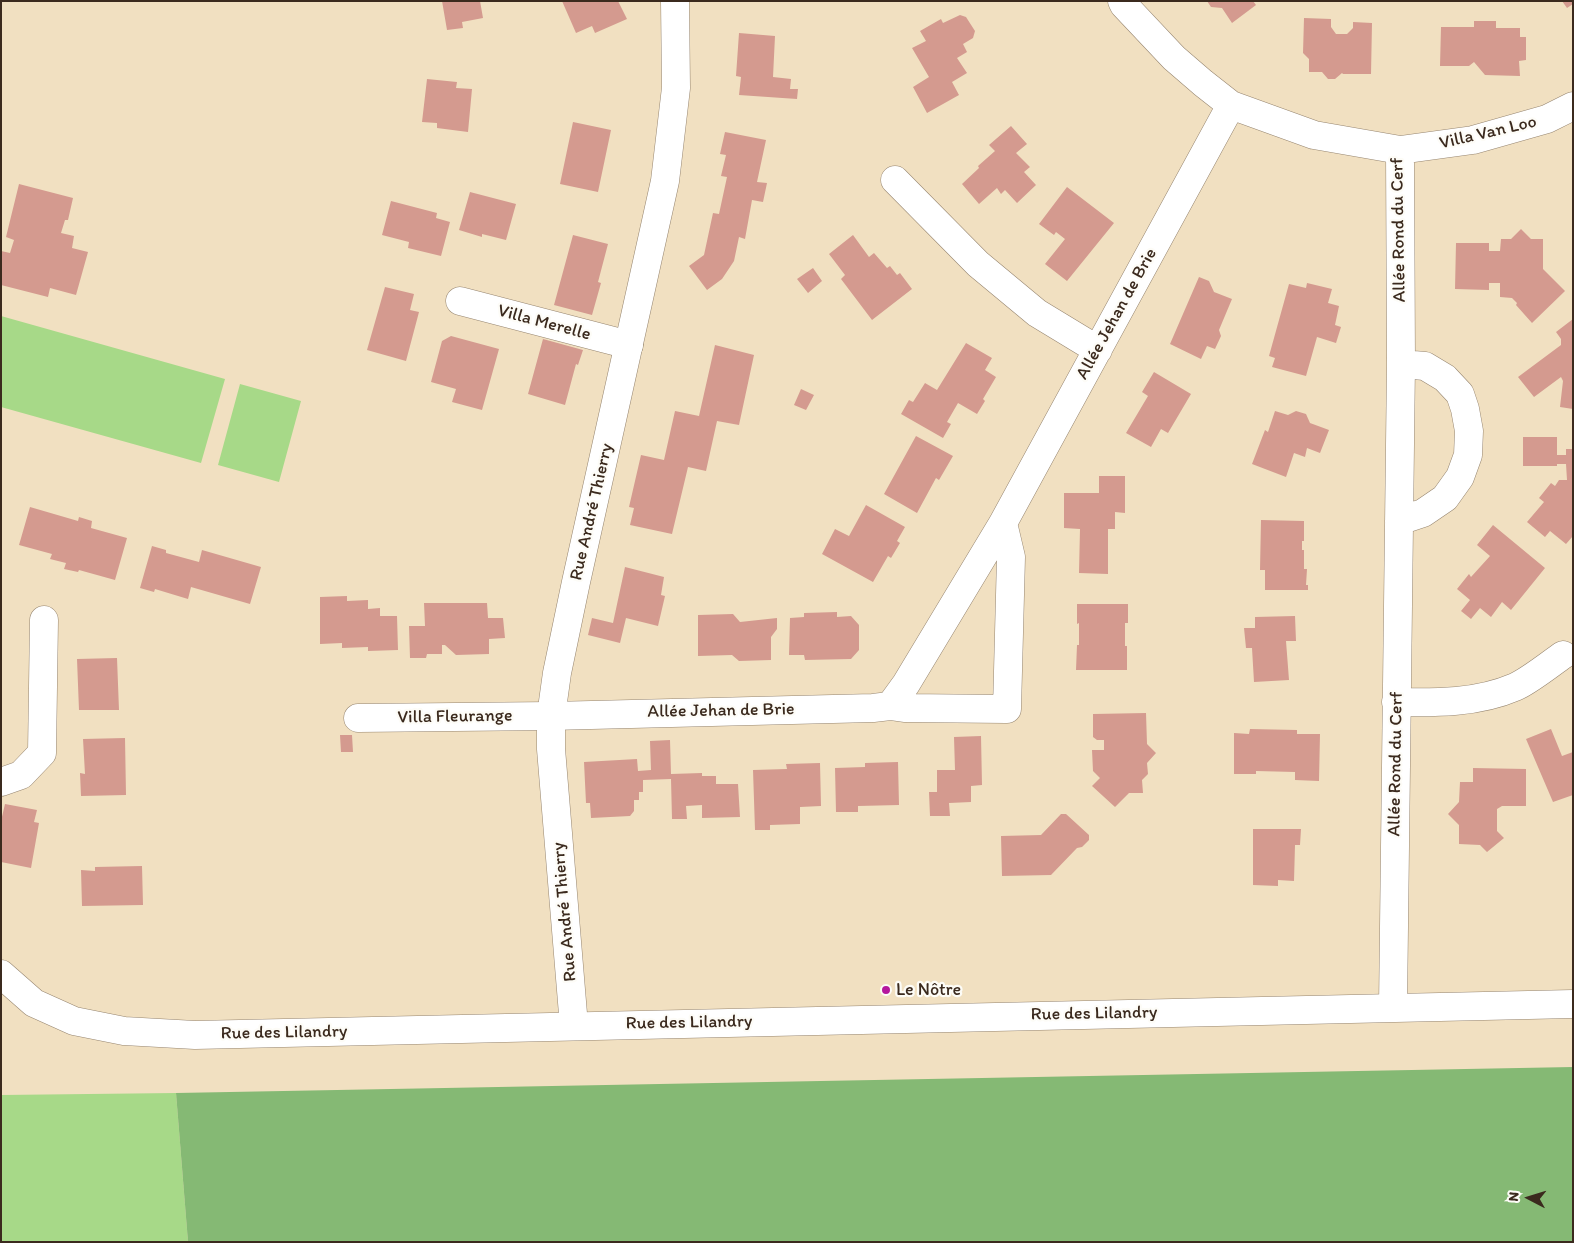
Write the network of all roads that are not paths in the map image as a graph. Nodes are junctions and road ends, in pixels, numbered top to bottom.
1 (675, 1) edge
2 (1122, 1) edge
3 (1231, 105) junction
4 (1573, 106) edge
5 (1400, 150) junction
6 (895, 180) dead end
7 (460, 301) dead end
8 (629, 345) junction
9 (1098, 350) junction
10 (1401, 364) junction
11 (1399, 521) junction
12 (1003, 523) junction
13 (44, 620) dead end
14 (1563, 655) dead end
15 (1396, 702) junction
16 (890, 706) junction
17 (551, 716) junction
18 (358, 718) dead end
19 (1, 782) edge
20 (1, 974) edge
21 (1573, 1004) edge
22 (1393, 1007) junction
23 (574, 1026) junction

1 - 8 street, Rue André Thierry
2 - 3 street, Allée Rond du Cerf
3 - 5 street, Allée Rond du Cerf
3 - 9 street, Allée Jehan de Brie
4 - 5 street, Villa Van Loo
5 - 10 street, Allée Rond du Cerf
6 - 9 street
7 - 8 street, Villa Merelle
8 - 17 street, Rue André Thierry
9 - 12 street, Allée Jehan de Brie
10 - 11 street, Allée Rond du Cerf
10 - 11 street
11 - 15 street, Allée Rond du Cerf
12 - 16 street, Allée Jehan de Brie
12 - 16 street, Allée Jehan de Brie
13 - 19 street
14 - 15 street
15 - 22 street, Allée Rond du Cerf
16 - 17 street, Allée Jehan de Brie
17 - 18 street, Villa Fleurange
17 - 23 street, Rue André Thierry
20 - 23 street, Rue des Lilandry
21 - 22 street, Rue des Lilandry
22 - 23 street, Rue des Lilandry

